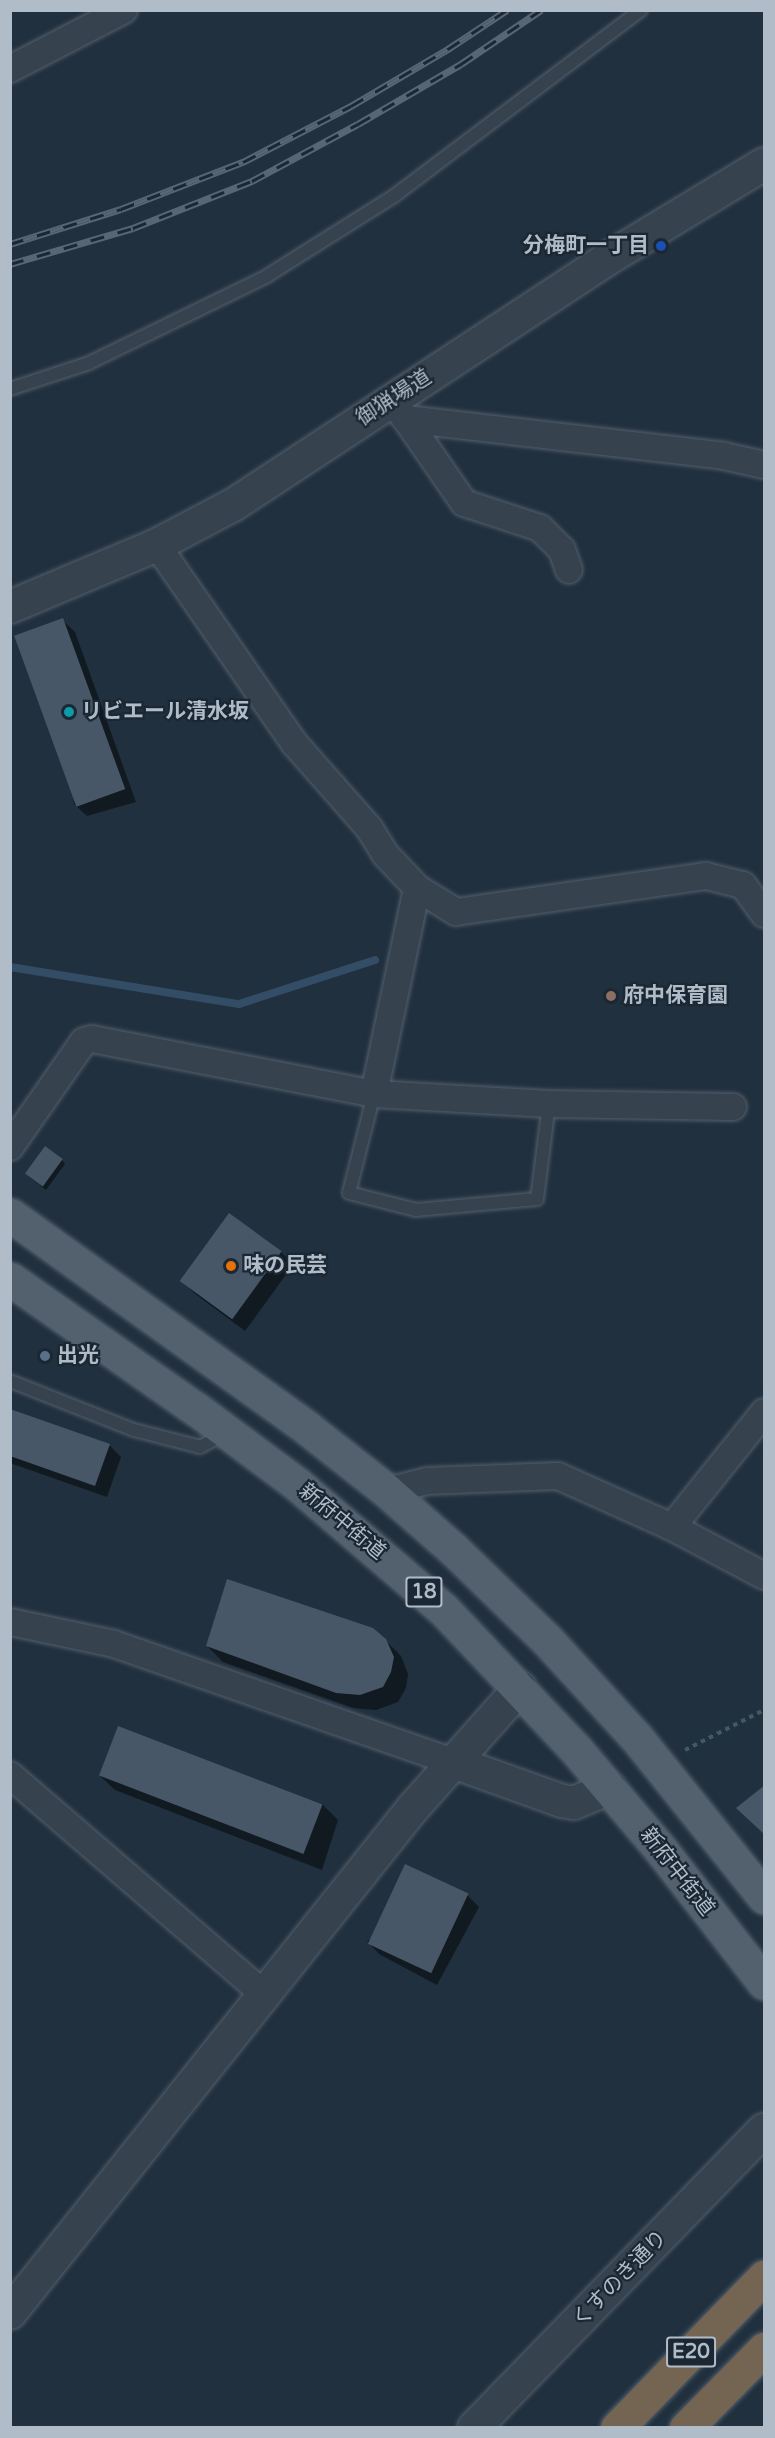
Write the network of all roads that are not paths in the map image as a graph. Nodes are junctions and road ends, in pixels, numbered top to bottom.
1 (124, 10) edge
2 (641, 10) edge
3 (10, 69) edge
4 (765, 164) edge
5 (10, 389) edge
6 (399, 410) junction
7 (765, 465) edge
8 (157, 545) junction
9 (569, 570) dead end
10 (10, 607) edge
11 (417, 888) junction
12 (765, 914) edge
13 (374, 1094) junction
14 (549, 1104) junction
15 (733, 1107) dead end
16 (10, 1148) edge
17 (10, 1215) edge
18 (10, 1279) edge
19 (10, 1381) edge
20 (765, 1412) edge
21 (228, 1432) junction
22 (387, 1491) junction
23 (672, 1527) junction
24 (765, 1576) edge
25 (10, 1622) edge
26 (520, 1688) junction
27 (456, 1763) junction
28 (10, 1776) edge
29 (610, 1788) junction
30 (765, 1897) edge
31 (765, 1983) edge
32 (265, 1995) junction
33 (765, 2130) edge
34 (765, 2277) edge
35 (10, 2313) edge
36 (765, 2349) edge
37 (474, 2427) edge
38 (617, 2427) edge
39 (686, 2427) edge

1 - 3 street
2 - 5 lane
4 - 6 street, 御猟場道
6 - 7 street
6 - 8 street, 御猟場道
6 - 9 street
8 - 10 street, 御猟場道
8 - 11 street
11 - 12 street
11 - 13 street
13 - 14 street
13 - 14 lane
13 - 16 street
14 - 15 street
17 - 22 main road, 18
18 - 21 main road, 新府中街道 / 18
19 - 21 lane
20 - 23 street
21 - 26 main road, 新府中街道 / 18
22 - 23 street
22 - 30 main road, 18
23 - 24 street
25 - 27 street
26 - 27 street
26 - 29 main road, 新府中街道 / 18
27 - 29 street
27 - 32 street
28 - 32 street
29 - 31 main road, 新府中街道 / 18
32 - 35 street
33 - 37 street, くすのき通り
34 - 38 highway, E20
36 - 39 highway, E20

